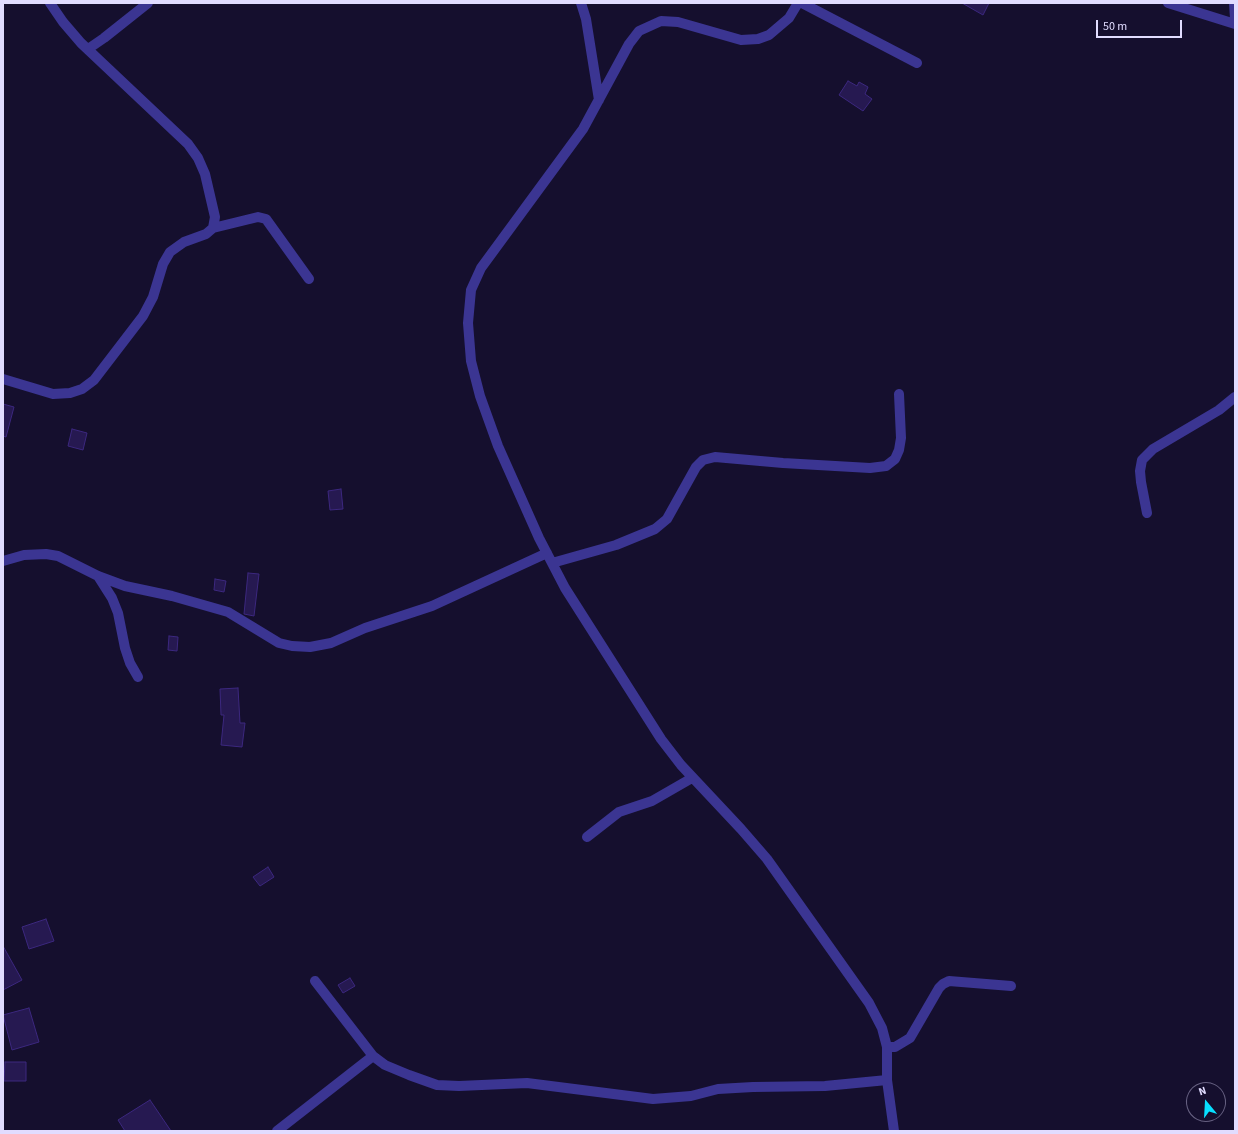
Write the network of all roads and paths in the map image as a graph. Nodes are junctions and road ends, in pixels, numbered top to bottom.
1 (50, 3) edge
2 (148, 3) edge
3 (581, 3) edge
4 (798, 3) edge
5 (802, 3) edge
6 (1168, 3) edge
7 (1234, 3) edge
8 (1235, 19) edge
9 (1235, 24) edge
10 (88, 49) junction
11 (917, 63) dead end
12 (599, 100) junction
13 (213, 228) junction
14 (309, 279) dead end
15 (3, 379) edge
16 (899, 394) dead end
17 (1235, 397) edge
18 (1147, 513) dead end
19 (547, 554) junction
20 (3, 562) edge
21 (552, 563) junction
22 (98, 576) junction
23 (138, 677) dead end
24 (692, 778) junction
25 (587, 837) dead end
26 (315, 981) dead end
27 (1011, 986) dead end
28 (887, 1047) junction
29 (373, 1056) junction
30 (887, 1080) junction
31 (277, 1131) edge
32 (894, 1131) edge

1 - 10 street
2 - 10 street
3 - 12 street
4 - 12 street
5 - 11 street
6 - 9 street
7 - 8 street
10 - 13 street
12 - 19 street
13 - 14 street
13 - 15 street
16 - 21 street
17 - 18 street
19 - 21 street
19 - 22 street
20 - 22 street
21 - 24 street
22 - 23 street
24 - 25 street
24 - 28 street
26 - 29 street
27 - 28 street
28 - 30 street
29 - 30 street
29 - 31 street
30 - 32 street

